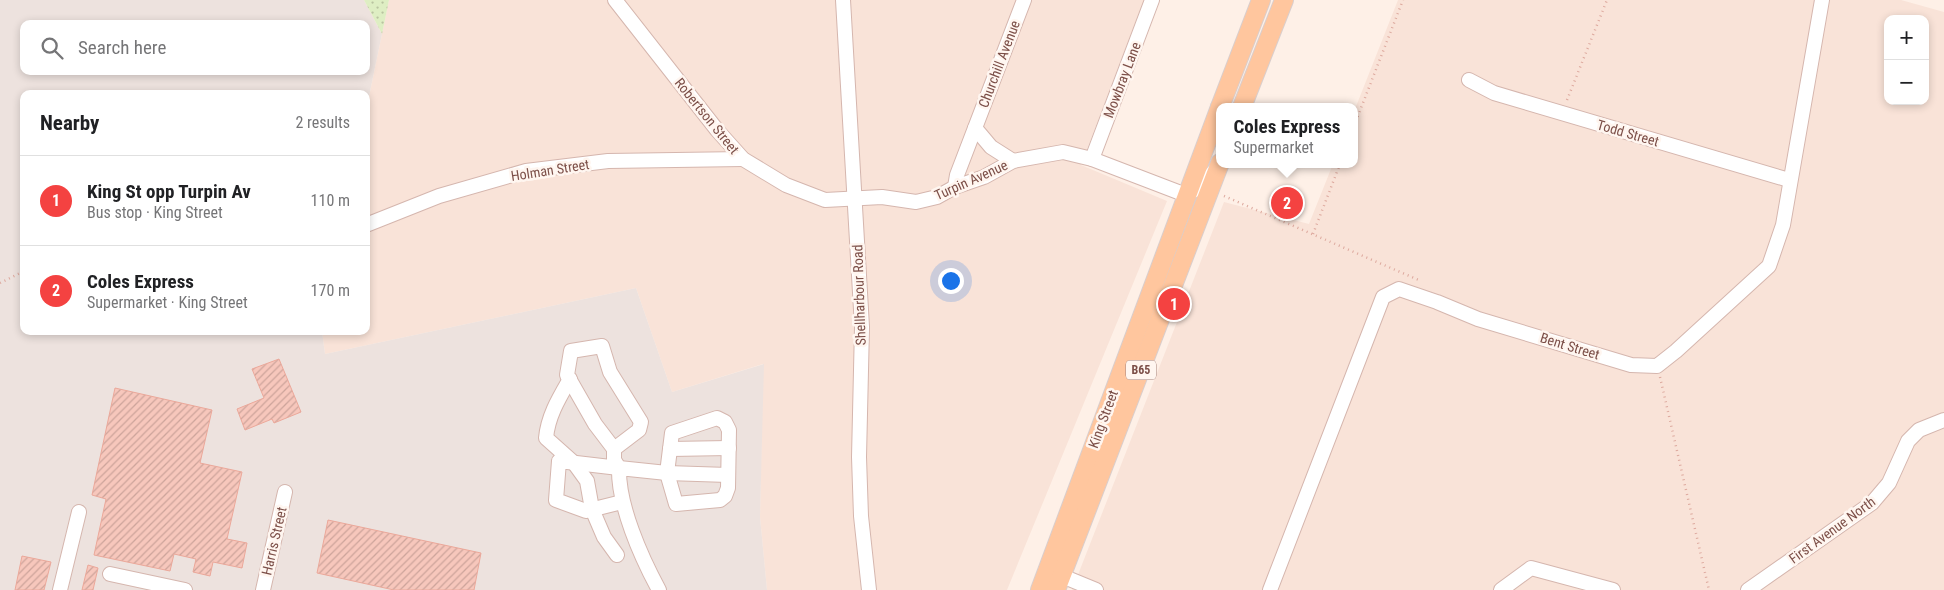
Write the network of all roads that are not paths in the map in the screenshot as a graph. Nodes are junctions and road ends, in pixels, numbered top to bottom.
1 (616, 0) edge
2 (843, 0) edge
3 (1024, 0) edge
4 (1152, 0) edge
5 (1261, 0) edge
6 (1284, 0) edge
7 (1822, 0) edge
8 (1469, 80) dead end
9 (1222, 103) edge
10 (1244, 103) edge
11 (1216, 117) edge
12 (975, 128) junction
13 (743, 159) junction
14 (1092, 159) junction
15 (1013, 161) junction
16 (1217, 168) edge
17 (1218, 168) edge
18 (1789, 180) junction
19 (955, 187) junction
20 (1186, 195) junction
21 (855, 199) junction
22 (370, 223) edge
23 (570, 379) junction
24 (1944, 420) edge
25 (729, 448) junction
26 (614, 449) junction
27 (670, 449) junction
28 (574, 463) junction
29 (619, 468) junction
30 (667, 473) junction
31 (728, 475) junction
32 (285, 492) dead end
33 (622, 502) junction
34 (592, 509) junction
35 (79, 512) dead end
36 (617, 555) dead end
37 (110, 574) dead end
38 (1059, 583) edge
39 (60, 590) edge
40 (185, 590) edge
41 (262, 590) edge
42 (659, 590) edge
43 (869, 590) edge
44 (1040, 590) edge
45 (1096, 590) edge
46 (1270, 590) edge
47 (1501, 590) edge
48 (1613, 590) edge
49 (1748, 590) edge

1 - 13 street, Robertson Street
2 - 21 street, Shellharbour Road
3 - 12 street, Churchill Avenue
4 - 14 street, Mowbray Lane
5 - 9 main road, King Street / B65
6 - 10 main road
7 - 18 street, Bent Street
8 - 18 street, Todd Street
11 - 20 main road, King Street / B65
12 - 15 street
12 - 19 street, Churchill Avenue
13 - 21 street, Robertson Street
13 - 22 street, Holman Street
14 - 15 street, Turpin Avenue
14 - 20 street, Turpin Avenue
15 - 19 street, Turpin Avenue
16 - 20 street
17 - 38 main road, King Street / B65
18 - 46 street, Bent Street
19 - 21 street, Turpin Avenue
20 - 44 main road, King Street / B65
21 - 43 street, Shellharbour Road
23 - 26 street
23 - 26 street
23 - 28 street
24 - 49 street, First Avenue North
25 - 27 street
25 - 27 street
25 - 31 street
26 - 29 street
27 - 30 street
28 - 29 street
28 - 34 street
28 - 34 street
29 - 30 street
29 - 33 street
30 - 31 street
30 - 31 street
32 - 41 street, Harris Street
33 - 34 street
33 - 42 street
34 - 36 street
35 - 39 street
37 - 40 street
38 - 45 street
47 - 48 street

